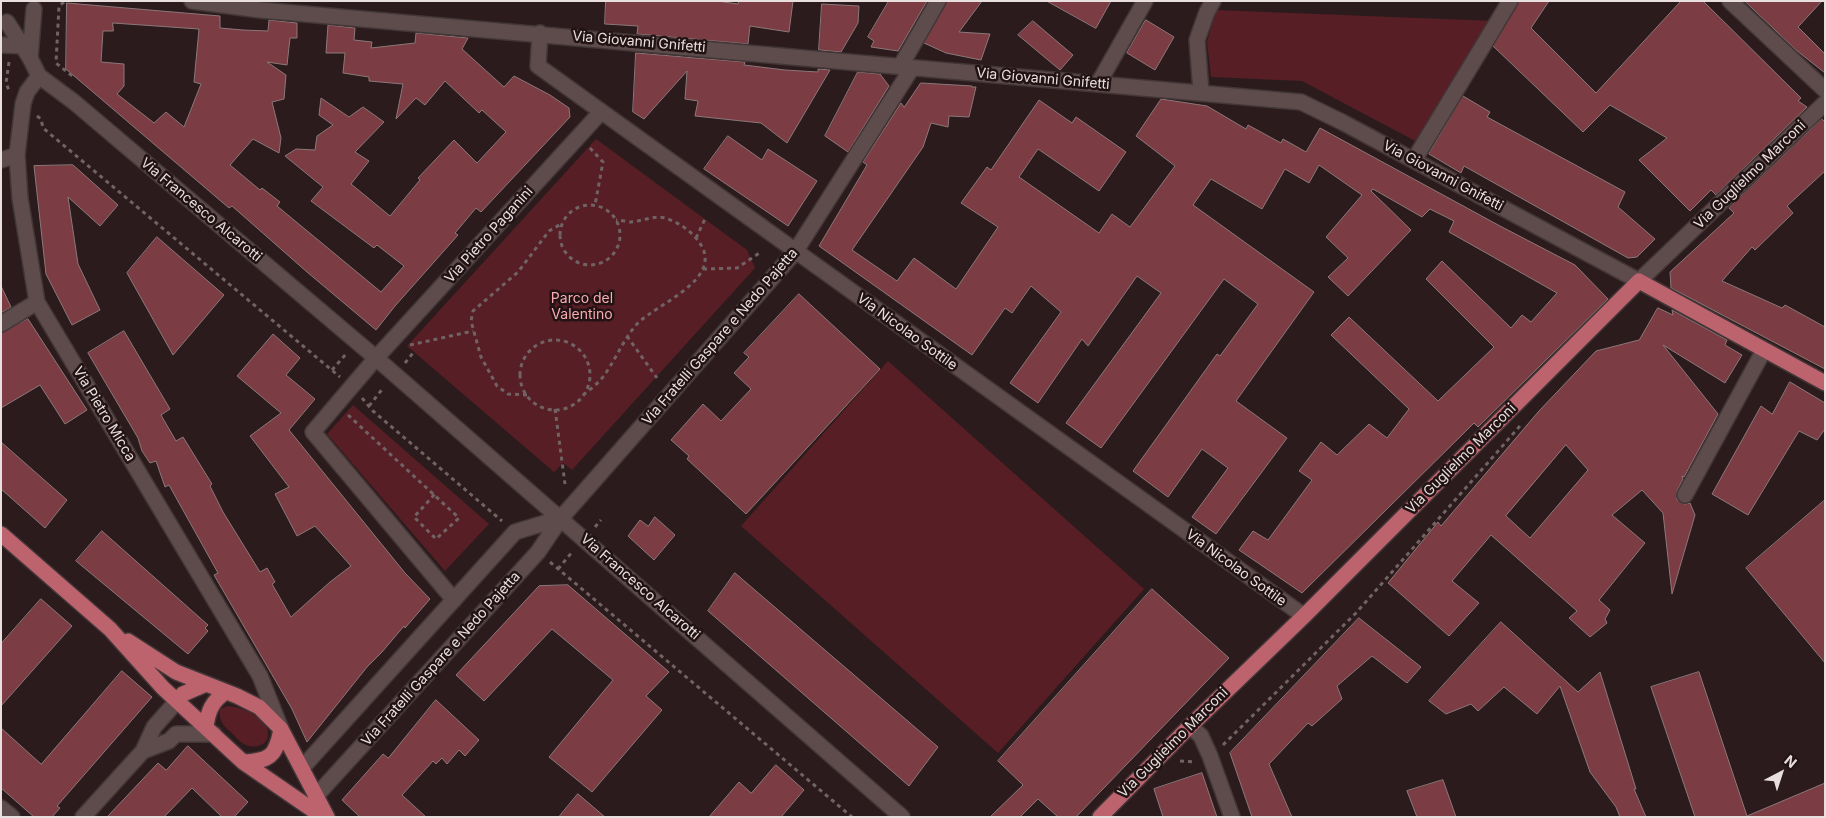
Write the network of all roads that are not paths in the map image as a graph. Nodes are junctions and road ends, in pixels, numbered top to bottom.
1 (192, 1) edge
2 (938, 1) edge
3 (1145, 1) edge
4 (1213, 1) edge
5 (1510, 1) edge
6 (1730, 1) edge
7 (37, 4) edge
8 (4, 20) edge
9 (540, 33) junction
10 (2, 45) edge
11 (26, 52) junction
12 (906, 67) junction
13 (39, 76) junction
14 (1098, 84) junction
15 (1825, 90) edge
16 (1201, 92) junction
17 (1825, 103) edge
18 (601, 112) junction
19 (17, 155) junction
20 (1, 160) edge
21 (1414, 160) junction
22 (796, 252) junction
23 (1639, 281) junction
24 (37, 302) junction
25 (1, 324) edge
26 (1764, 350) junction
27 (376, 358) junction
28 (1825, 383) edge
29 (1685, 495) dead end
30 (561, 518) junction
31 (1, 534) edge
32 (454, 600) junction
33 (1304, 616) junction
34 (110, 629) junction
35 (206, 684) junction
36 (226, 692) junction
37 (177, 701) junction
38 (1190, 726) junction
39 (281, 729) junction
40 (210, 730) junction
41 (143, 751) junction
42 (243, 762) junction
43 (302, 768) junction
44 (316, 796) junction
45 (1, 808) edge
46 (12, 817) edge
47 (83, 817) edge
48 (325, 817) edge
49 (902, 817) edge
50 (1100, 817) edge
51 (1232, 817) edge

1 - 9 street, Via Giovanni Gnifetti
2 - 12 street, Via Fratelli Gaspare e Nedo Pajetta
3 - 14 street
4 - 16 street
5 - 21 street
6 - 15 street
7 - 8 street
7 - 11 street
8 - 11 street
9 - 12 street, Via Giovanni Gnifetti
9 - 18 street, Via Nicolao Sottile
10 - 11 street
11 - 13 street, Via Francesco Alcarotti
12 - 14 street, Via Giovanni Gnifetti
12 - 22 street, Via Fratelli Gaspare e Nedo Pajetta
13 - 19 street, Via Pietro Micca
13 - 27 street, Via Francesco Alcarotti
14 - 16 street, Via Giovanni Gnifetti
16 - 21 street, Via Giovanni Gnifetti
17 - 23 street, Via Guglielmo Marconi
18 - 22 street, Via Nicolao Sottile
18 - 27 street, Via Pietro Paganini
19 - 20 street
19 - 24 street, Via Pietro Micca
21 - 23 street, Via Giovanni Gnifetti
22 - 30 street, Via Fratelli Gaspare e Nedo Pajetta
22 - 33 street, Via Nicolao Sottile
23 - 26 main road, Via Giovanni Gnifetti
23 - 33 main road, Via Guglielmo Marconi
24 - 25 street
24 - 39 street, Via Pietro Micca
26 - 28 main road, Via Giovanni Gnifetti
26 - 29 street
27 - 30 street, Via Francesco Alcarotti
27 - 32 street
30 - 32 street
30 - 44 street, Via Fratelli Gaspare e Nedo Pajetta
30 - 49 street, Via Francesco Alcarotti
31 - 34 main road
32 - 43 street
33 - 38 main road, Via Guglielmo Marconi
34 - 35 main road
34 - 37 main road
35 - 36 main road
35 - 37 main road
36 - 39 main road
36 - 40 main road
37 - 40 main road
37 - 41 street
38 - 50 main road, Via Guglielmo Marconi
38 - 51 street
39 - 42 main road
39 - 43 main road
40 - 41 street
40 - 42 main road
41 - 47 street
42 - 48 main road
43 - 44 main road
44 - 48 main road
45 - 46 street

